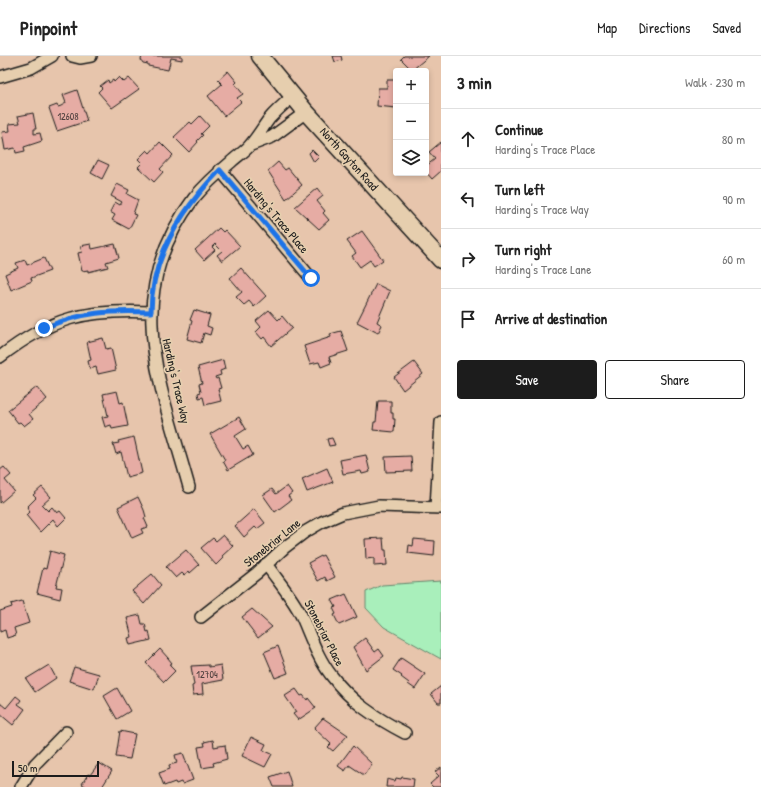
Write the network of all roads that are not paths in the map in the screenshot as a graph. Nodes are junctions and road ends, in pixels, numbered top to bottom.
1 (52, 56) edge
2 (72, 56) edge
3 (91, 56) edge
4 (260, 56) edge
5 (0, 77) edge
6 (293, 96) junction
7 (306, 112) junction
8 (251, 145) junction
9 (220, 170) junction
10 (441, 260) edge
11 (311, 278) dead end
12 (151, 312) junction
13 (0, 357) edge
14 (441, 422) edge
15 (189, 487) dead end
16 (438, 508) edge
17 (266, 564) junction
18 (201, 617) dead end
19 (66, 732) dead end
20 (405, 733) dead end
21 (21, 787) edge

1 - 5 street
2 - 3 street
4 - 6 street, North Gayton Road
6 - 7 street, North Gayton Road
6 - 8 street, Harding's Trace Way
7 - 8 street, Harding's Trace Way
7 - 10 street, North Gayton Road
8 - 9 street, Harding's Trace Way
9 - 11 street, Harding's Trace Place
9 - 12 street, Harding's Trace Way
12 - 13 street
12 - 15 street, Harding's Trace Way
14 - 16 street
16 - 17 street, Stonebriar Lane
17 - 18 street, Stonebriar Lane
17 - 20 street, Stonebriar Place
19 - 21 street

